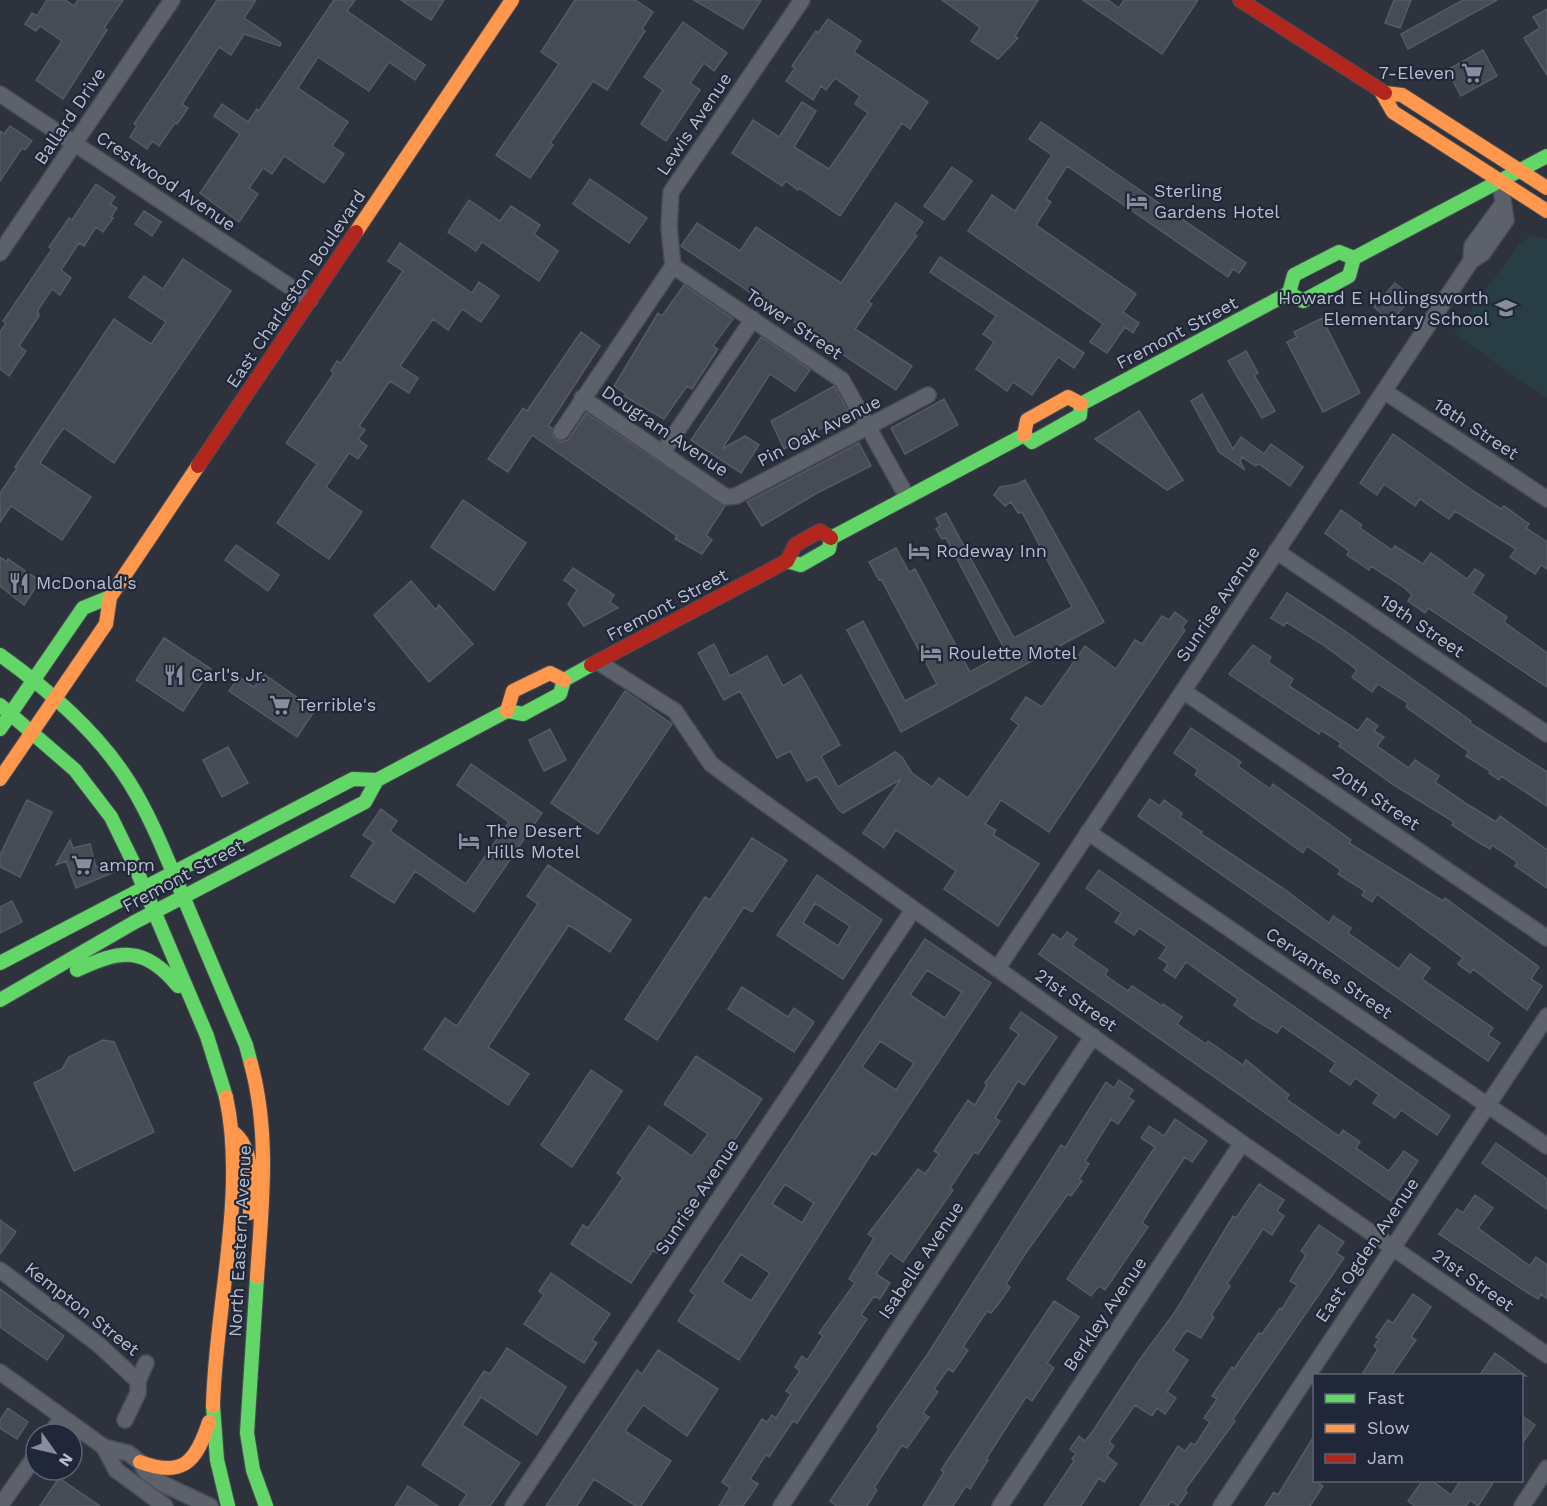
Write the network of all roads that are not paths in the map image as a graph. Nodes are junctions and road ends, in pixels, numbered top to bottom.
1 (172, 0) edge
2 (512, 0) edge
3 (802, 0) edge
4 (1240, 0) edge
5 (1262, 6) edge
6 (1382, 93) junction
7 (0, 94) edge
8 (74, 143) junction
9 (1547, 156) edge
10 (1520, 170) junction
11 (1500, 181) junction
12 (1547, 188) edge
13 (1547, 211) edge
14 (0, 253) edge
15 (1354, 258) junction
16 (673, 266) junction
17 (1289, 293) junction
18 (310, 300) junction
19 (753, 319) junction
20 (1383, 391) junction
21 (928, 395) dead end
22 (582, 398) junction
23 (1081, 404) junction
24 (870, 428) junction
25 (561, 432) dead end
26 (1024, 435) junction
27 (662, 453) junction
28 (726, 496) joint
29 (907, 497) junction
30 (1547, 499) edge
31 (831, 538) junction
32 (1276, 551) junction
33 (787, 561) junction
34 (110, 597) junction
35 (0, 655) edge
36 (598, 662) junction
37 (34, 679) junction
38 (564, 680) junction
39 (1183, 691) junction
40 (56, 698) junction
41 (5, 710) edge
42 (507, 711) junction
43 (0, 729) edge
44 (33, 731) junction
45 (1547, 734) edge
46 (0, 779) edge
47 (377, 780) junction
48 (1089, 832) junction
49 (178, 884) junction
50 (148, 899) junction
51 (913, 910) junction
52 (1547, 938) edge
53 (0, 963) edge
54 (997, 969) junction
55 (36, 981) junction
56 (0, 1000) edge
57 (195, 1009) junction
58 (1547, 1016) edge
59 (1094, 1036) junction
60 (1487, 1105) junction
61 (232, 1131) junction
62 (1242, 1143) junction
63 (1547, 1146) edge
64 (1393, 1247) junction
65 (0, 1270) edge
66 (255, 1301) junction
67 (1547, 1355) edge
68 (146, 1363) dead end
69 (0, 1372) edge
70 (138, 1381) junction
71 (214, 1406) junction
72 (63, 1417) junction
73 (125, 1420) dead end
74 (59, 1422) edge
75 (104, 1447) junction
76 (140, 1462) junction
77 (1547, 1468) edge
78 (24, 1472) edge
79 (0, 1506) edge
80 (165, 1506) edge
81 (210, 1506) edge
82 (228, 1506) edge
83 (266, 1506) edge
84 (513, 1506) edge
85 (781, 1506) edge
86 (1000, 1506) edge
87 (1221, 1506) edge
88 (1522, 1506) edge

1 - 8 street, Ballard Drive
2 - 18 main road, East Charleston Boulevard
3 - 16 street, Lewis Avenue
4 - 5 main road
5 - 6 main road
6 - 10 main road
6 - 11 main road
7 - 8 street, Crestwood Avenue
8 - 14 street, Ballard Drive
8 - 18 street, Crestwood Avenue
9 - 10 main road, Fremont Street
10 - 11 main road, Fremont Street
10 - 12 main road
11 - 13 main road
11 - 15 main road, Fremont Street
11 - 20 street, Sunrise Avenue
15 - 17 main road, Fremont Street
15 - 17 main road, Fremont Street
16 - 19 street, Tower Street
16 - 22 street
17 - 23 main road, Fremont Street
18 - 34 main road, East Charleston Boulevard
19 - 24 street, Tower Street
19 - 27 street
20 - 30 street, 18th Street
20 - 32 street, Sunrise Avenue
21 - 24 street, Pin Oak Avenue
22 - 25 street
22 - 27 street, Dougram Avenue
23 - 26 main road, Fremont Street
23 - 26 main road, Fremont Street
24 - 28 street, Pin Oak Avenue
24 - 29 street, Tower Street
26 - 29 main road, Fremont Street
27 - 28 street, Dougram Avenue
29 - 31 main road, Fremont Street
31 - 33 main road, Fremont Street
31 - 33 main road, Fremont Street
32 - 39 street, Sunrise Avenue
32 - 45 street, 19th Street
33 - 36 main road, Fremont Street
34 - 37 main road
34 - 40 main road, East Charleston Boulevard
35 - 37 main road, North Eastern Avenue
36 - 38 main road, Fremont Street
36 - 51 street, 21st Street
37 - 40 main road, North Eastern Avenue
37 - 41 main road
38 - 42 main road, Fremont Street
38 - 42 main road, Fremont Street
39 - 48 street, Sunrise Avenue
39 - 52 street, 20th Street
40 - 44 main road, East Charleston Boulevard
40 - 49 main road, North Eastern Avenue
41 - 43 main road
41 - 44 main road, North Eastern Avenue
42 - 47 main road, Fremont Street
44 - 46 main road, East Charleston Boulevard
44 - 50 main road, North Eastern Avenue
47 - 49 main road, Fremont Street
47 - 49 main road, Fremont Street
48 - 54 street, Sunrise Avenue
48 - 60 street, Cervantes Street
49 - 50 main road, Fremont Street
49 - 50 main road, Fremont Street
49 - 66 main road, North Eastern Avenue
50 - 53 main road, Fremont Street
50 - 55 main road, Fremont Street
50 - 57 main road, North Eastern Avenue
51 - 54 street, 21st Street
51 - 84 street, Sunrise Avenue
54 - 59 street, 21st Street
55 - 56 main road, Fremont Street
55 - 57 main road
57 - 61 main road, North Eastern Avenue
58 - 60 street, East Ogden Avenue
59 - 62 street, 21st Street
59 - 85 street, Isabelle Avenue
60 - 63 street, Cervantes Street
60 - 64 street, East Ogden Avenue
61 - 66 main road
61 - 71 main road, North Eastern Avenue
62 - 64 street, 21st Street
62 - 86 street, Berkley Avenue
64 - 67 street, 21st Street
64 - 87 street, East Ogden Avenue
65 - 70 street, Kempton Street
66 - 83 main road, North Eastern Avenue
68 - 70 street
69 - 72 street
70 - 73 street
71 - 76 main road
71 - 82 main road, North Eastern Avenue
72 - 74 street
72 - 75 street
75 - 76 street
75 - 80 street
76 - 81 street
77 - 88 street
78 - 79 street

